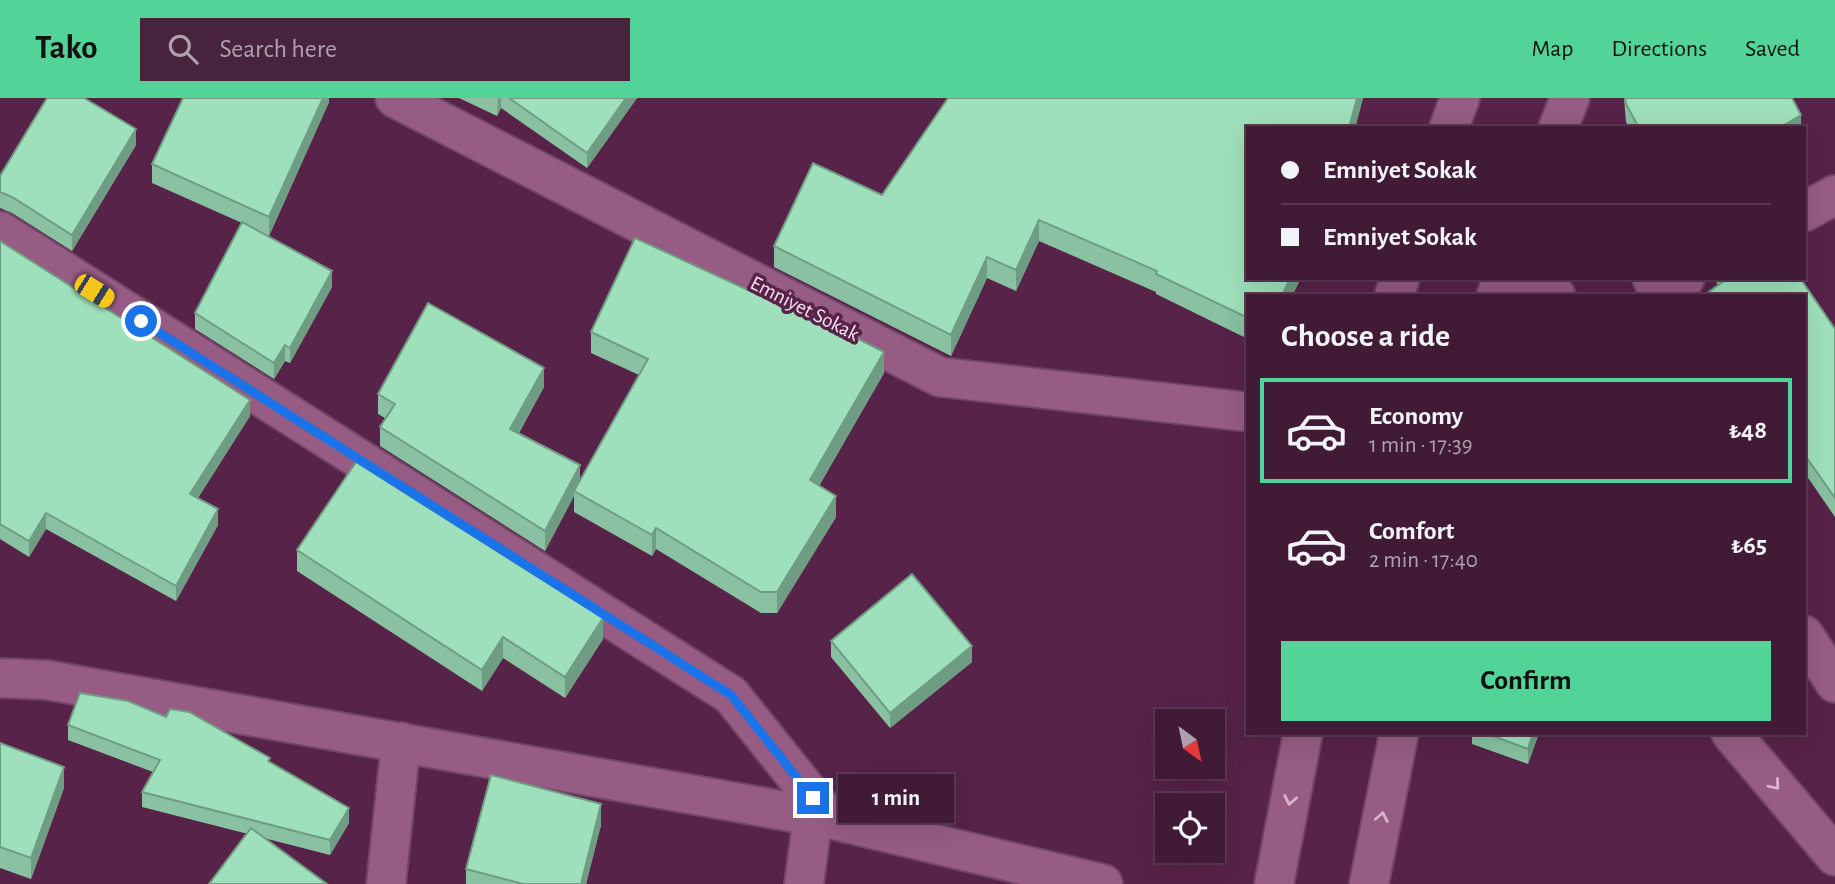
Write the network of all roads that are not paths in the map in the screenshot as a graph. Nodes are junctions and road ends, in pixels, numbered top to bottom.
1 (395, 98) edge
2 (1460, 98) edge
3 (1570, 98) edge
4 (1581, 98) edge
5 (1451, 126) edge
6 (1559, 126) edge
7 (1583, 126) edge
8 (1835, 195) edge
9 (1806, 211) edge
10 (0, 231) edge
11 (1535, 280) edge
12 (1683, 280) edge
13 (1552, 294) edge
14 (1673, 294) edge
15 (1246, 412) edge
16 (1806, 638) edge
17 (0, 678) edge
18 (1835, 683) edge
19 (1303, 735) edge
20 (1399, 735) edge
21 (1733, 735) edge
22 (401, 743) junction
23 (822, 818) junction
24 (1835, 856) edge
25 (386, 884) edge
26 (804, 884) edge
27 (1103, 884) edge
28 (1273, 884) edge
29 (1369, 884) edge

1 - 15 street, Emniyet Sokak
2 - 5 street
3 - 6 street
4 - 7 street
8 - 9 street
10 - 23 street
11 - 13 street
12 - 14 street
16 - 18 street
17 - 22 street
19 -> 28 street
29 -> 20 street
21 -> 24 street
22 - 23 street
22 - 25 street
23 - 26 street
23 - 27 street

